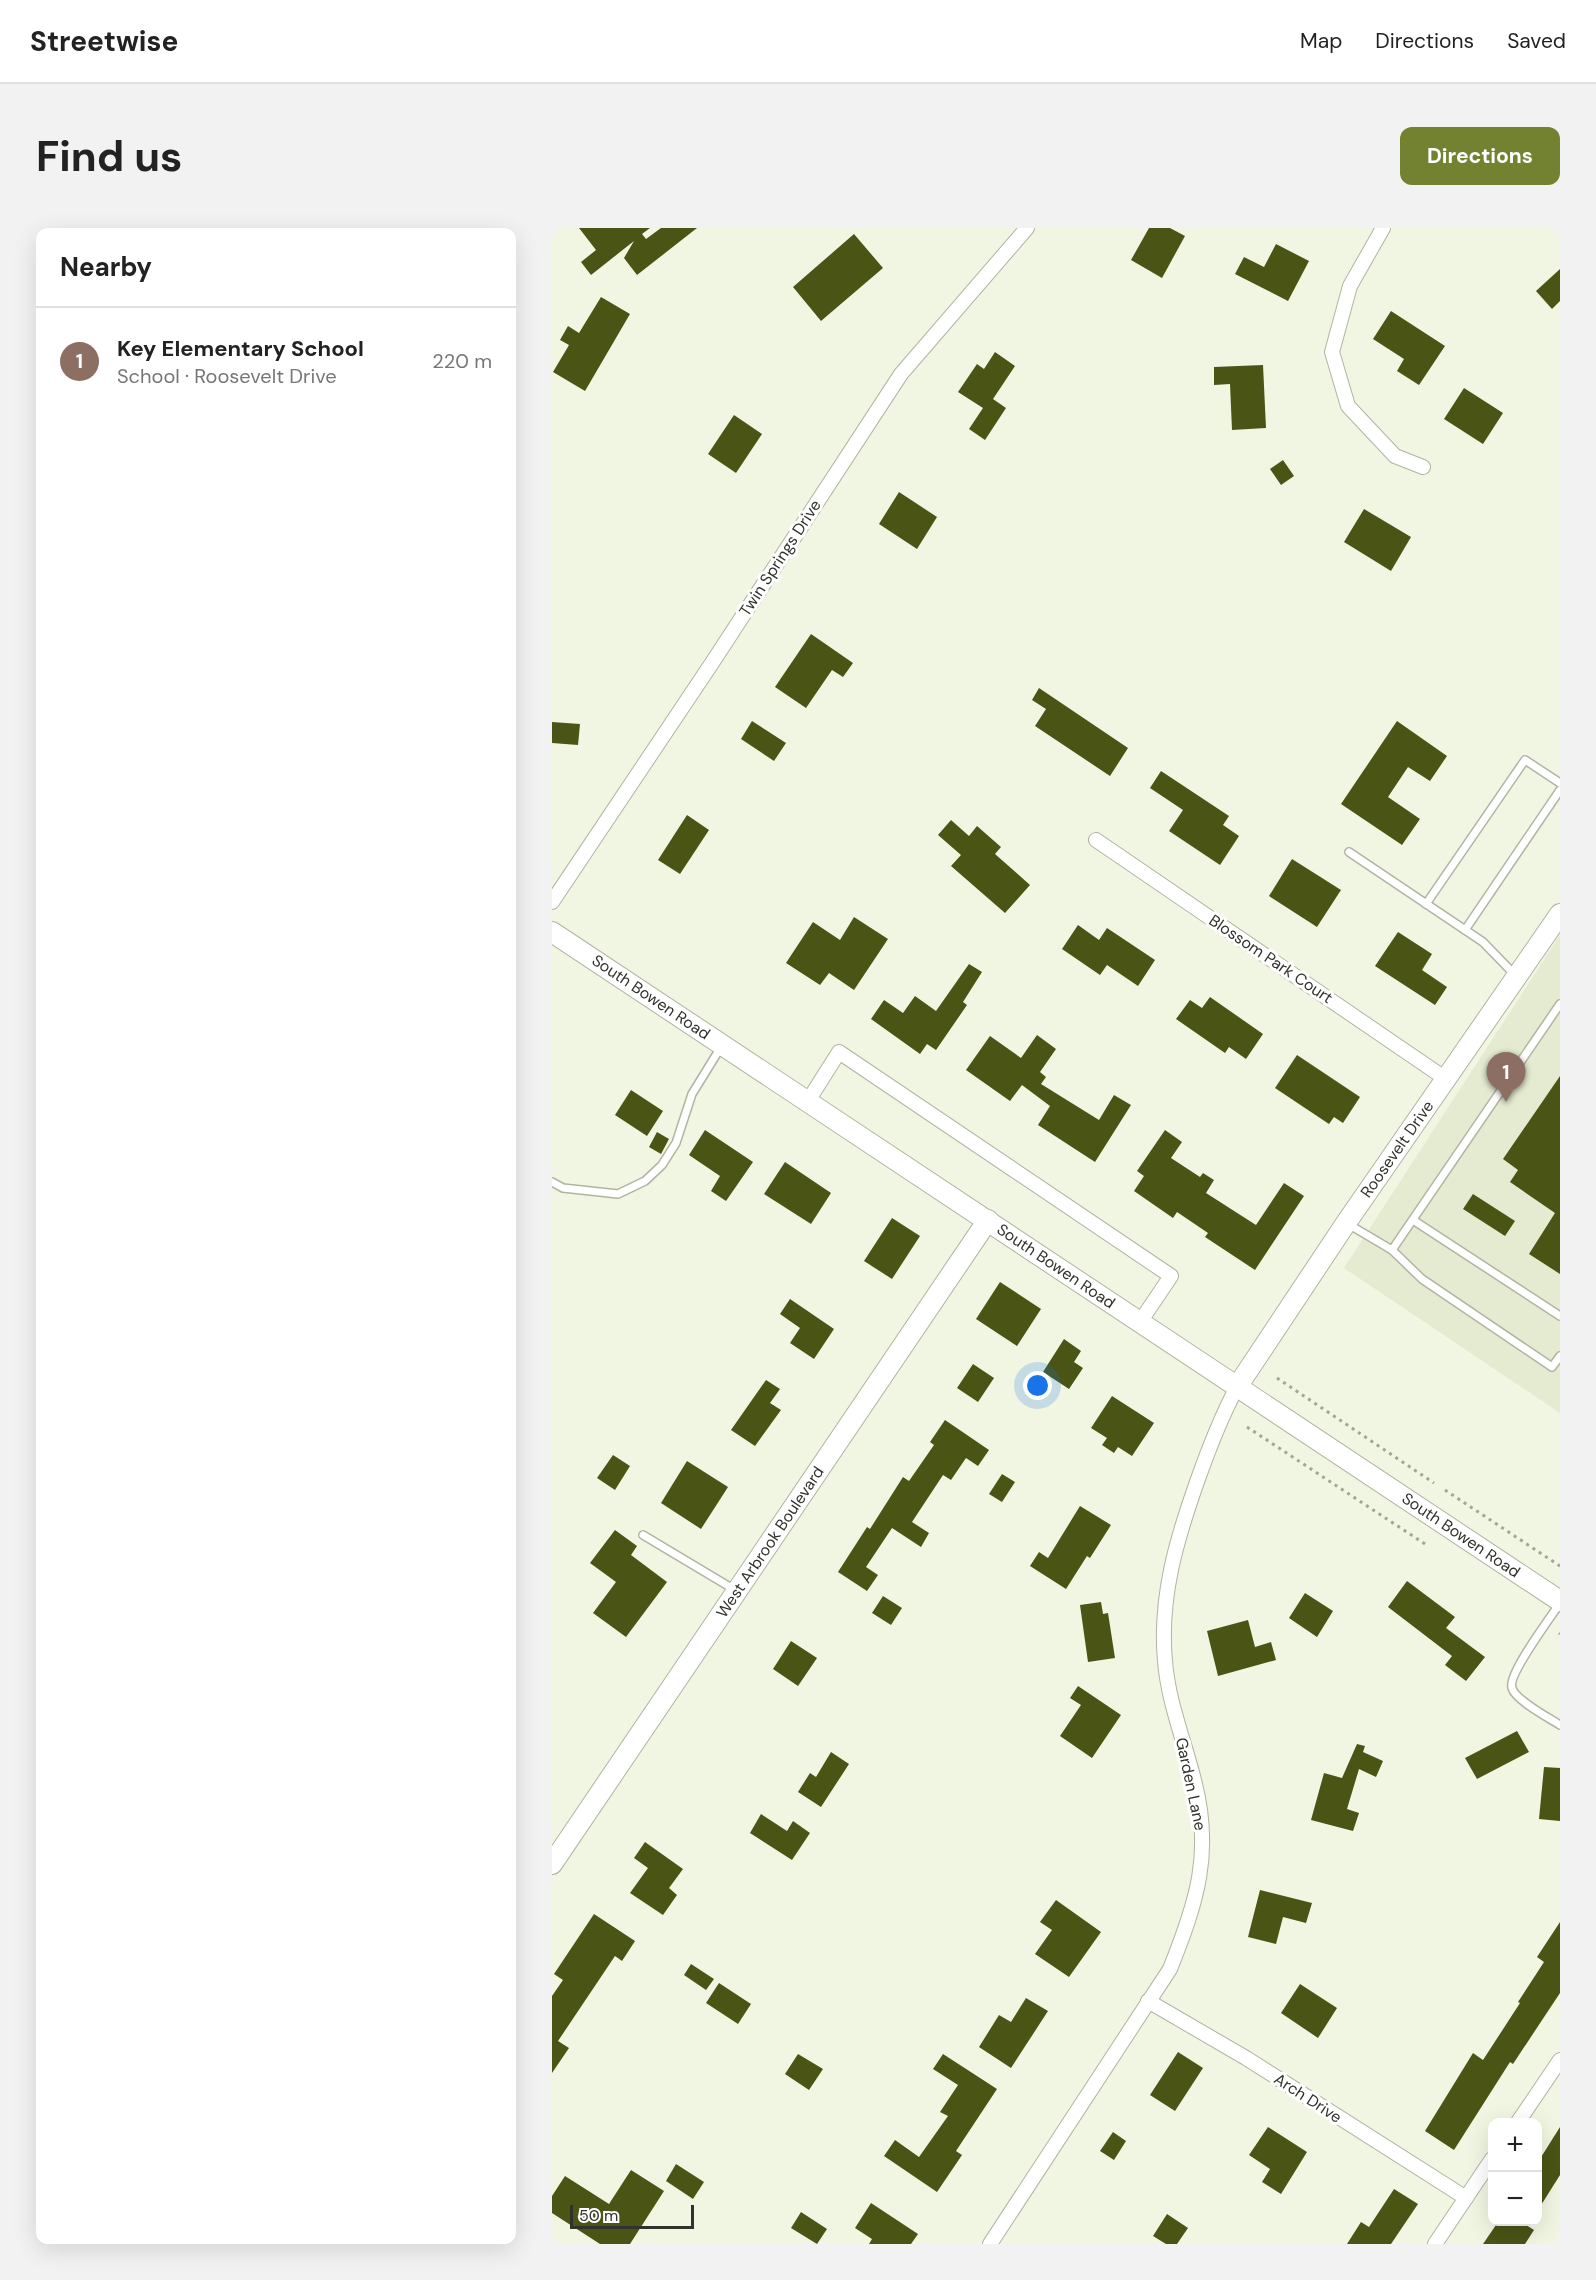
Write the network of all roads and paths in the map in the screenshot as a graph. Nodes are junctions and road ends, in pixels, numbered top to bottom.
1 (1027, 228) edge
2 (1383, 228) edge
3 (1423, 467) dead end
4 (1560, 783) edge
5 (1560, 790) edge
6 (1096, 840) dead end
7 (1349, 852) dead end
8 (552, 902) edge
9 (1426, 904) junction
10 (1557, 925) edge
11 (1465, 930) junction
12 (552, 932) edge
13 (1516, 977) junction
14 (1560, 1004) edge
15 (722, 1045) junction
16 (1446, 1079) junction
17 (808, 1101) junction
18 (552, 1182) edge
19 (988, 1220) junction
20 (1413, 1220) junction
21 (1346, 1222) junction
22 (1392, 1250) junction
23 (1560, 1316) edge
24 (1140, 1322) junction
25 (1560, 1356) edge
26 (1277, 1378) dead end
27 (1237, 1387) junction
28 (1247, 1427) dead end
29 (1434, 1483) dead end
30 (1445, 1490) dead end
31 (643, 1535) dead end
32 (1425, 1544) dead end
33 (1560, 1566) edge
34 (737, 1591) junction
35 (1560, 1602) edge
36 (1560, 1725) edge
37 (552, 1864) edge
38 (1148, 2001) junction
39 (1560, 2060) edge
40 (1521, 2118) edge
41 (1488, 2165) edge
42 (1466, 2198) junction
43 (990, 2244) edge
44 (1435, 2244) edge

1 - 8 street, Twin Springs Drive
2 - 3 street
4 - 9 lane
5 - 11 lane
6 - 16 street, Blossom Park Court
7 - 9 lane
9 - 11 lane
10 - 13 street, Roosevelt Drive
11 - 13 lane
12 - 15 street, South Bowen Road
13 - 16 street, Roosevelt Drive
14 - 20 lane
15 - 17 street, South Bowen Road
15 - 18 lane
16 - 21 street, Roosevelt Drive
17 - 19 street, South Bowen Road
17 - 24 street
19 - 24 street, South Bowen Road
19 - 34 street, West Arbrook Boulevard
20 - 22 lane
20 - 23 lane
21 - 22 lane
21 - 27 street, Roosevelt Drive
22 - 25 lane
24 - 27 street, South Bowen Road
26 - 29 path
27 - 35 street, South Bowen Road
27 - 38 street, Garden Lane
28 - 32 path
30 - 33 path
31 - 34 lane
34 - 37 street, West Arbrook Boulevard
35 - 36 lane
38 - 42 street, Arch Drive
38 - 43 street, Garden Lane
39 - 40 street
41 - 42 street
42 - 44 street

